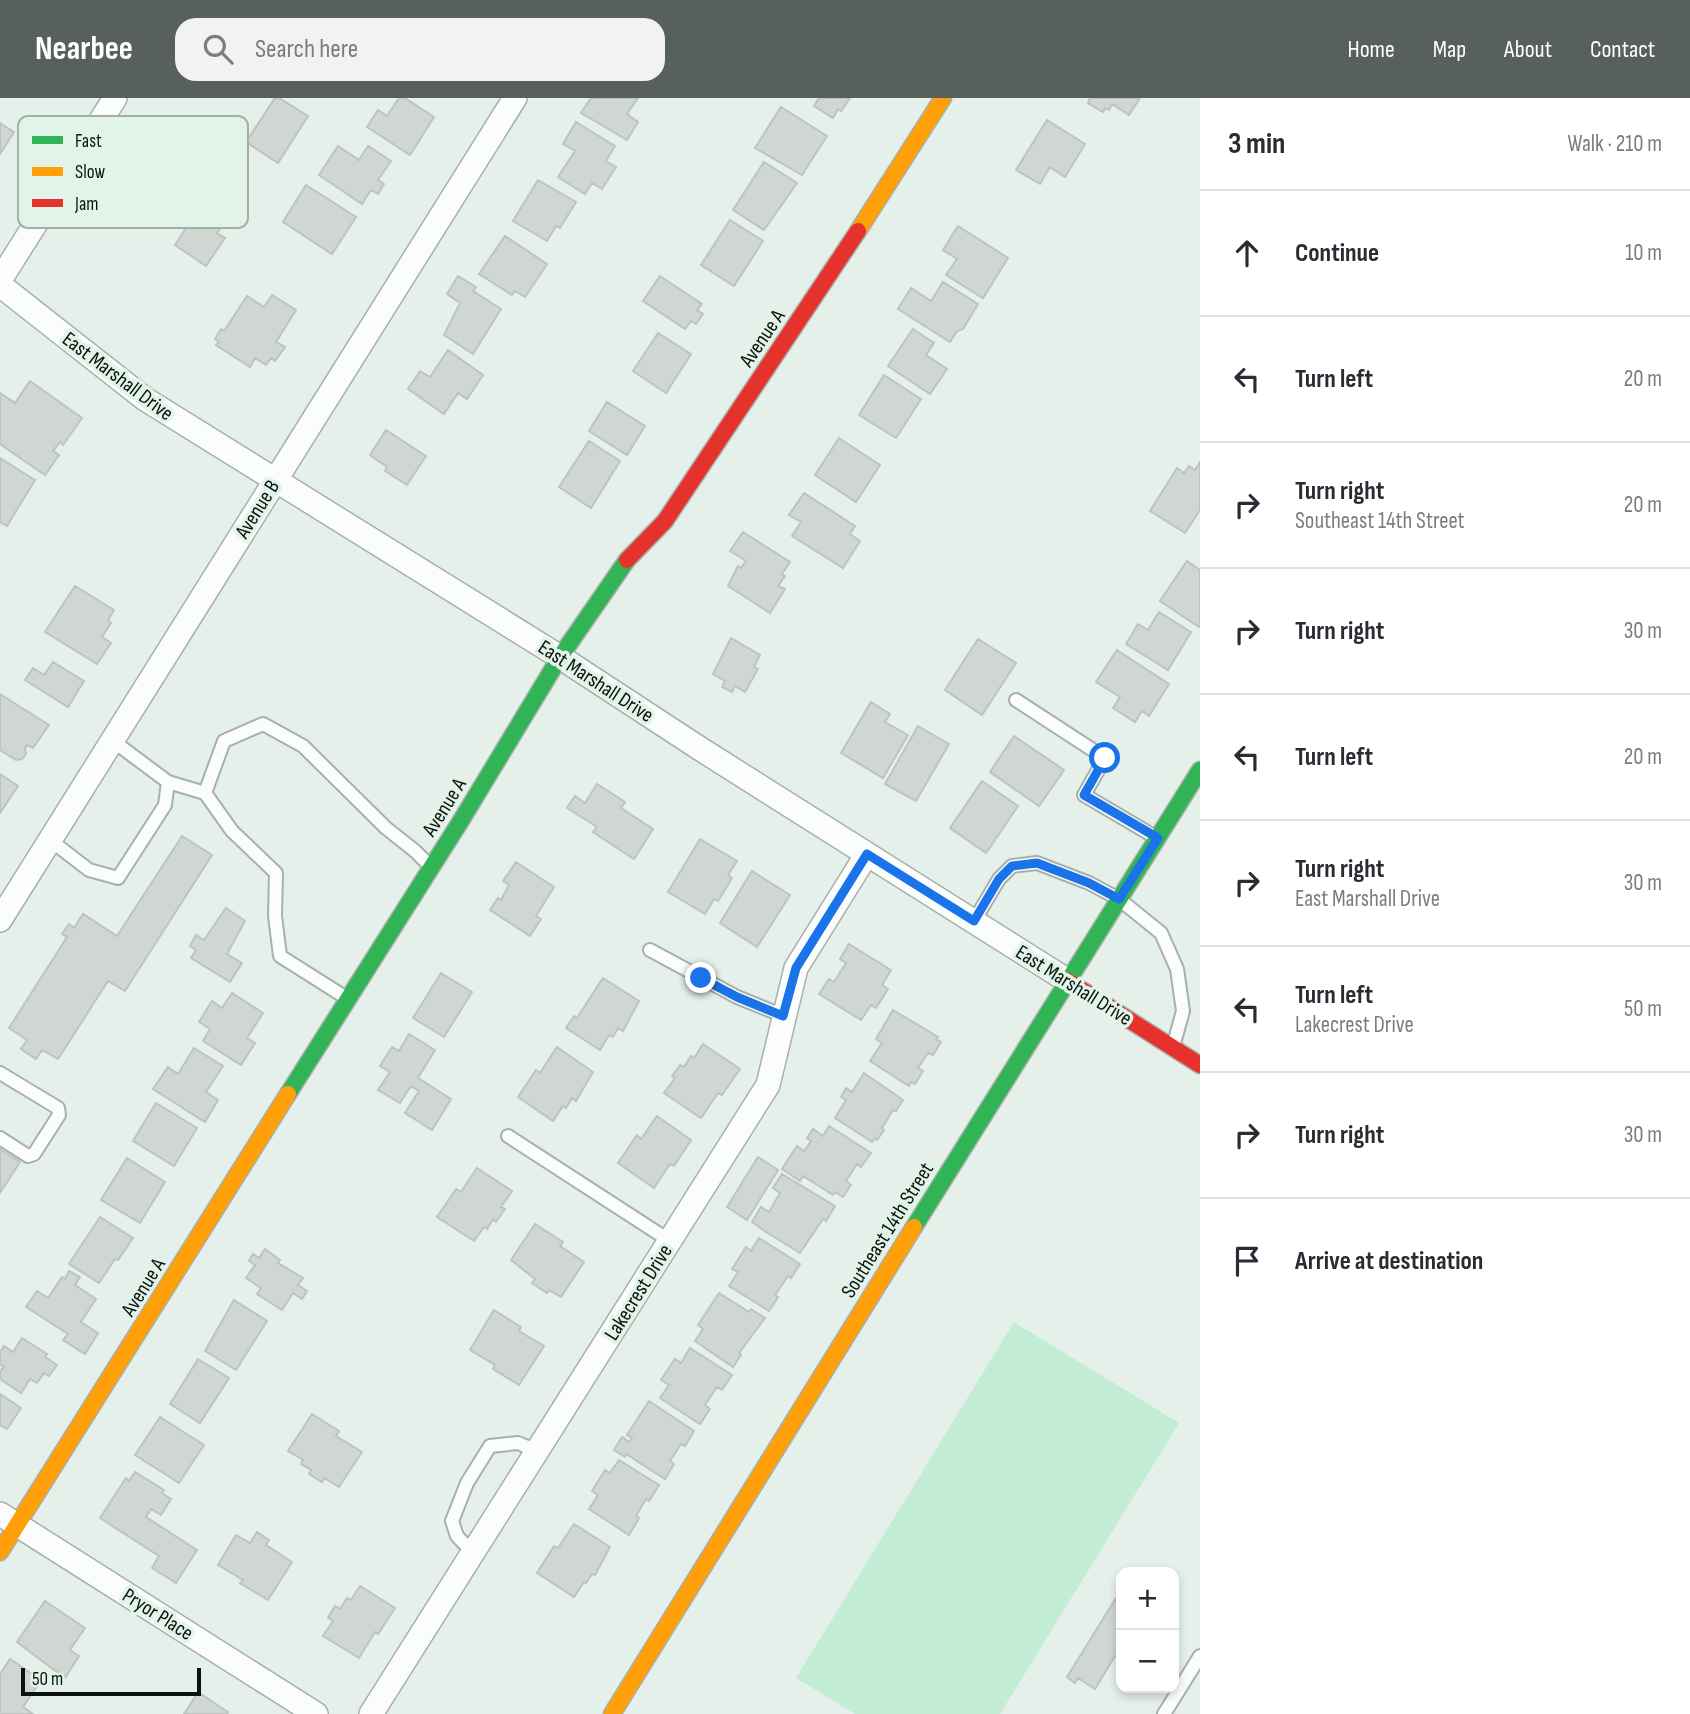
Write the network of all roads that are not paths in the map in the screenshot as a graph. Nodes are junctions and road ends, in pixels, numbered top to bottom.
1 (115, 98) edge
2 (515, 98) edge
3 (943, 98) edge
4 (104, 116) edge
5 (34, 228) edge
6 (0, 282) edge
7 (274, 481) junction
8 (561, 657) junction
9 (1016, 700) dead end
10 (113, 741) junction
11 (1200, 770) edge
12 (168, 782) junction
13 (205, 793) junction
14 (1158, 838) junction
15 (50, 840) junction
16 (867, 854) junction
17 (432, 867) junction
18 (1119, 899) junction
19 (0, 920) edge
20 (974, 921) junction
21 (650, 950) dead end
22 (1068, 981) junction
23 (349, 999) junction
24 (783, 1016) junction
25 (1173, 1048) junction
26 (1200, 1065) edge
27 (0, 1073) edge
28 (508, 1136) dead end
29 (0, 1138) edge
30 (670, 1241) junction
31 (537, 1451) junction
32 (8, 1519) edge
33 (0, 1552) edge
34 (473, 1553) junction
35 (1200, 1656) edge
36 (309, 1712) edge
37 (371, 1714) edge
38 (612, 1714) edge
39 (1164, 1714) edge

1 - 4 street
2 - 7 street, Avenue B
3 - 8 street, Avenue A
5 - 6 street
6 - 7 street, East Marshall Drive
7 - 8 street, East Marshall Drive
7 - 10 street, Avenue B
8 - 16 street, East Marshall Drive
8 - 17 street, Avenue A
9 - 14 lane
10 - 12 lane
10 - 15 street, Avenue B
11 - 14 street, Southeast 14th Street
12 - 13 lane
12 - 15 lane
13 - 17 lane
13 - 23 lane
14 - 18 street, Southeast 14th Street
15 - 19 street, Avenue B
16 - 20 street, East Marshall Drive
16 - 24 street, Lakecrest Drive
17 - 23 street, Avenue A
18 - 20 lane
18 - 22 street, Southeast 14th Street
18 - 25 lane
20 - 22 street, East Marshall Drive
21 - 24 lane
22 - 25 street, East Marshall Drive
22 - 38 street, Southeast 14th Street
23 - 32 street, Avenue A
24 - 30 street, Lakecrest Drive
25 - 26 street, East Marshall Drive
27 - 29 lane
28 - 30 lane
30 - 31 street, Lakecrest Drive
31 - 34 street, Lakecrest Drive
31 - 34 lane
32 - 33 street, Avenue A
32 - 36 street, Pryor Place
34 - 37 street, Lakecrest Drive
35 - 39 lane

